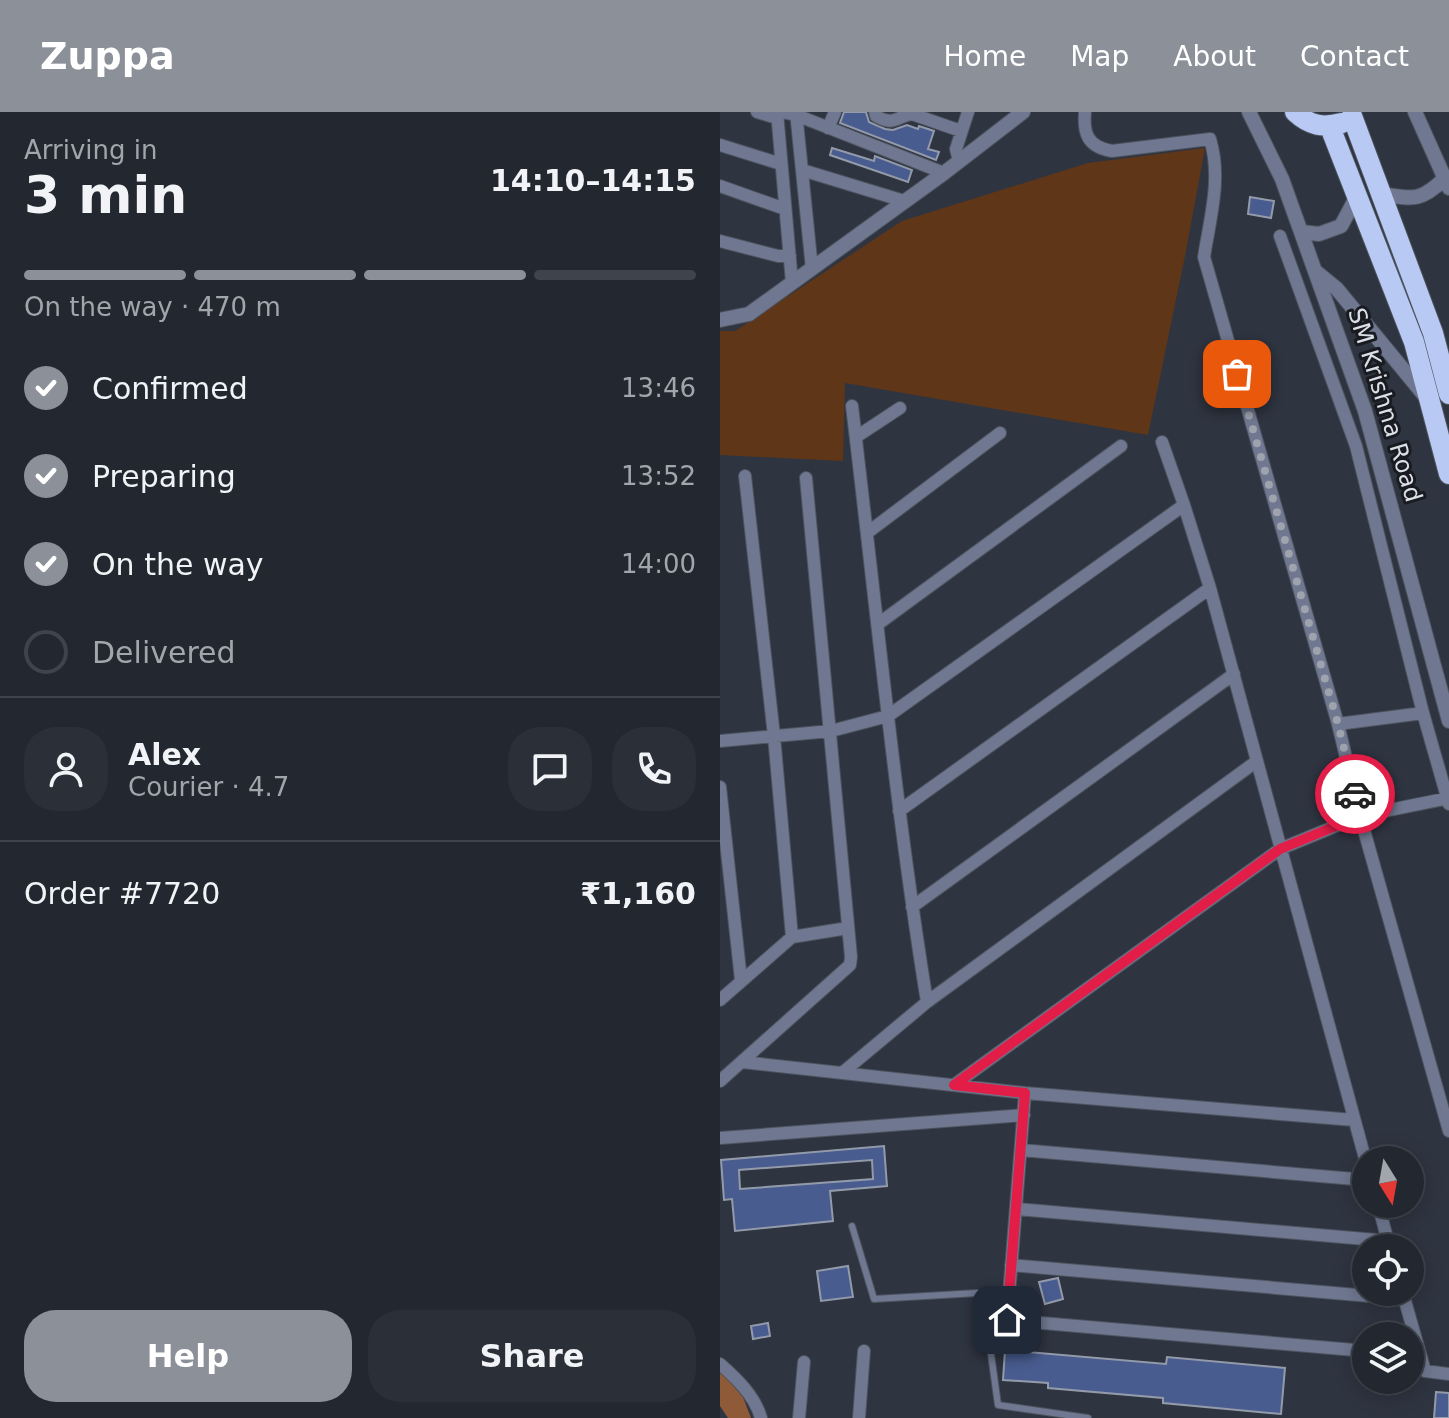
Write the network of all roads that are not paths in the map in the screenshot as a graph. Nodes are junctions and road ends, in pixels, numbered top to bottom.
1 (757, 112) edge
2 (835, 112) edge
3 (875, 112) edge
4 (968, 112) edge
5 (1023, 112) edge
6 (1085, 112) edge
7 (1249, 112) edge
8 (1295, 112) edge
9 (1415, 112) edge
10 (779, 114) edge
11 (796, 114) edge
12 (1354, 114) edge
13 (1330, 127) junction
14 (828, 128) junction
15 (961, 131) junction
16 (720, 145) edge
17 (959, 161) junction
18 (781, 164) junction
19 (802, 170) junction
20 (944, 173) junction
21 (1447, 183) edge
22 (720, 186) edge
23 (1382, 194) junction
24 (1357, 196) junction
25 (904, 201) junction
26 (785, 209) junction
27 (1301, 232) junction
28 (1280, 236) dead end
29 (720, 241) edge
30 (790, 256) junction
31 (812, 269) junction
32 (1315, 271) junction
33 (792, 283) junction
34 (720, 320) edge
35 (1440, 398) edge
36 (852, 406) dead end
37 (900, 408) dead end
38 (1000, 433) dead end
39 (856, 437) junction
40 (1162, 442) dead end
41 (1121, 446) dead end
42 (1449, 474) edge
43 (745, 476) dead end
44 (806, 478) dead end
45 (1184, 505) junction
46 (867, 533) junction
47 (1210, 588) junction
48 (878, 624) junction
49 (1234, 674) junction
50 (1423, 713) junction
51 (888, 716) junction
52 (1449, 721) edge
53 (1338, 724) junction
54 (831, 731) junction
55 (774, 736) junction
56 (720, 741) edge
57 (1257, 761) junction
58 (720, 787) edge
59 (1448, 800) edge
60 (899, 811) junction
61 (1360, 816) junction
62 (1280, 849) junction
63 (912, 907) junction
64 (848, 928) junction
65 (792, 937) junction
66 (741, 980) junction
67 (720, 1000) edge
68 (927, 1002) junction
69 (742, 1062) junction
70 (842, 1073) junction
71 (720, 1081) edge
72 (954, 1085) junction
73 (1025, 1093) junction
74 (1024, 1115) junction
75 (1354, 1120) junction
76 (1449, 1131) edge
77 (720, 1138) edge
78 (1361, 1146) edge
79 (1021, 1150) junction
80 (1352, 1179) edge
81 (1017, 1209) junction
82 (852, 1226) dead end
83 (1352, 1241) edge
84 (1011, 1265) junction
85 (1352, 1291) edge
86 (1352, 1350) edge
87 (864, 1351) dead end
88 (804, 1362) dead end
89 (720, 1364) edge
90 (1424, 1370) edge
91 (1449, 1374) edge
92 (761, 1418) edge
93 (799, 1418) edge
94 (859, 1418) edge
95 (1088, 1418) edge

1 - 10 street
2 - 14 street
3 - 15 street
4 - 15 street
5 - 17 street
6 - 53 street
7 - 27 street, SM Krishna Road
8 - 13 highway
9 - 21 street
10 - 11 street
10 - 18 street
11 - 14 street
11 - 19 street
12 - 13 highway
12 - 23 highway, SM Krishna Road
13 - 24 highway, SM Krishna Road
14 - 20 street
15 - 17 street
16 - 18 street
17 - 20 street
18 - 26 street
19 - 25 street
19 - 31 street
20 - 25 street
21 - 23 street
22 - 26 street
23 - 35 highway, SM Krishna Road
24 - 27 street
24 - 35 highway, SM Krishna Road
25 - 31 street
26 - 30 street
27 - 32 street, SM Krishna Road
28 - 50 street
29 - 30 street
30 - 33 street
31 - 33 street
32 - 35 street
32 - 52 street, SM Krishna Road
33 - 34 street
35 - 42 highway, SM Krishna Road
36 - 39 street
37 - 39 street
38 - 46 street
39 - 46 street
40 - 45 street
41 - 48 street
43 - 55 street
44 - 54 street
45 - 47 street
45 - 51 street
46 - 48 street
47 - 49 street
47 - 60 street
48 - 51 street
49 - 57 street
49 - 63 street
50 - 53 street
50 - 59 street
51 - 54 street
51 - 60 street
53 - 61 street
54 - 55 street
54 - 64 street
55 - 56 street
55 - 65 street
57 - 62 street
57 - 68 street
58 - 66 street
59 - 61 street
60 - 63 street
61 - 62 street
61 - 76 street
62 - 72 street
62 - 75 street
63 - 68 street
64 - 65 street
64 - 69 street
65 - 66 street
66 - 67 street
68 - 70 street
69 - 70 street
69 - 71 street
70 - 72 street
72 - 73 street
73 - 74 street
73 - 75 street
74 - 77 street
74 - 79 street
75 - 78 street
79 - 80 street
79 - 81 street
81 - 83 street
81 - 84 street
82 - 95 lane
84 - 85 street
84 - 86 street
87 - 94 street
88 - 93 street
89 - 92 street
90 - 91 street

